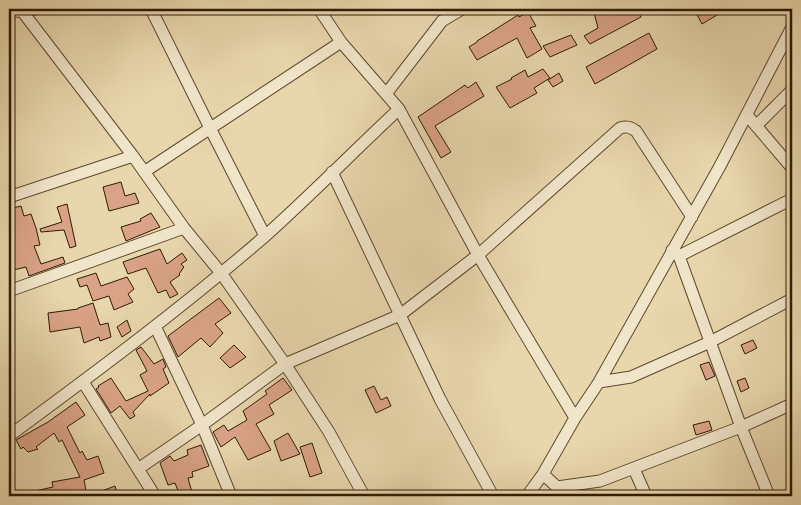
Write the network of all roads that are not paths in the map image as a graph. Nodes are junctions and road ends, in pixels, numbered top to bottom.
1 (36, 9) edge
2 (151, 9) edge
3 (319, 9) edge
4 (462, 9) edge
5 (22, 11) junction
6 (9, 12) edge
7 (792, 27) edge
8 (341, 42) junction
9 (792, 90) edge
10 (386, 94) junction
11 (399, 109) junction
12 (747, 115) junction
13 (756, 126) junction
14 (210, 128) junction
15 (133, 156) junction
16 (792, 168) edge
17 (144, 172) junction
18 (332, 172) junction
19 (9, 198) edge
20 (792, 199) edge
21 (692, 216) junction
22 (184, 228) junction
23 (265, 236) junction
24 (675, 253) junction
25 (478, 255) junction
26 (221, 273) junction
27 (9, 291) edge
28 (792, 300) edge
29 (400, 315) junction
30 (155, 326) junction
31 (710, 342) junction
32 (285, 364) junction
33 (83, 382) junction
34 (599, 382) junction
35 (792, 404) edge
36 (575, 418) junction
37 (202, 425) junction
38 (741, 427) junction
39 (9, 436) edge
40 (138, 469) junction
41 (634, 469) junction
42 (543, 474) junction
43 (9, 491) edge
44 (559, 492) edge
45 (10, 496) edge
46 (155, 496) edge
47 (231, 496) edge
48 (364, 496) edge
49 (493, 496) edge
50 (527, 496) edge
51 (646, 496) edge
52 (768, 496) edge

1 - 5 street
2 - 14 street
3 - 8 street
4 - 10 street
5 - 6 street
5 - 15 street
7 - 12 street
8 - 10 street
8 - 14 street
9 - 13 street
10 - 11 street
11 - 18 street
11 - 25 street
12 - 13 street
12 - 21 street
13 - 16 street
14 - 17 street
14 - 23 street
15 - 17 street
15 - 19 street
17 - 22 street
18 - 23 street
18 - 29 street
20 - 24 street
21 - 24 street
21 - 25 street
22 - 26 street
22 - 27 street
23 - 26 street
24 - 31 street
24 - 34 street
25 - 29 street
25 - 36 street
26 - 30 street
26 - 32 street
28 - 31 street
29 - 32 street
29 - 49 street
30 - 33 street
30 - 37 street
31 - 34 street
31 - 38 street
32 - 37 street
32 - 48 street
33 - 39 street
33 - 40 street
34 - 36 street
35 - 38 street
36 - 42 street
37 - 40 street
37 - 47 street
38 - 41 street
38 - 52 street
40 - 46 street
41 - 44 street
41 - 51 street
42 - 44 street
42 - 50 street
43 - 45 street

